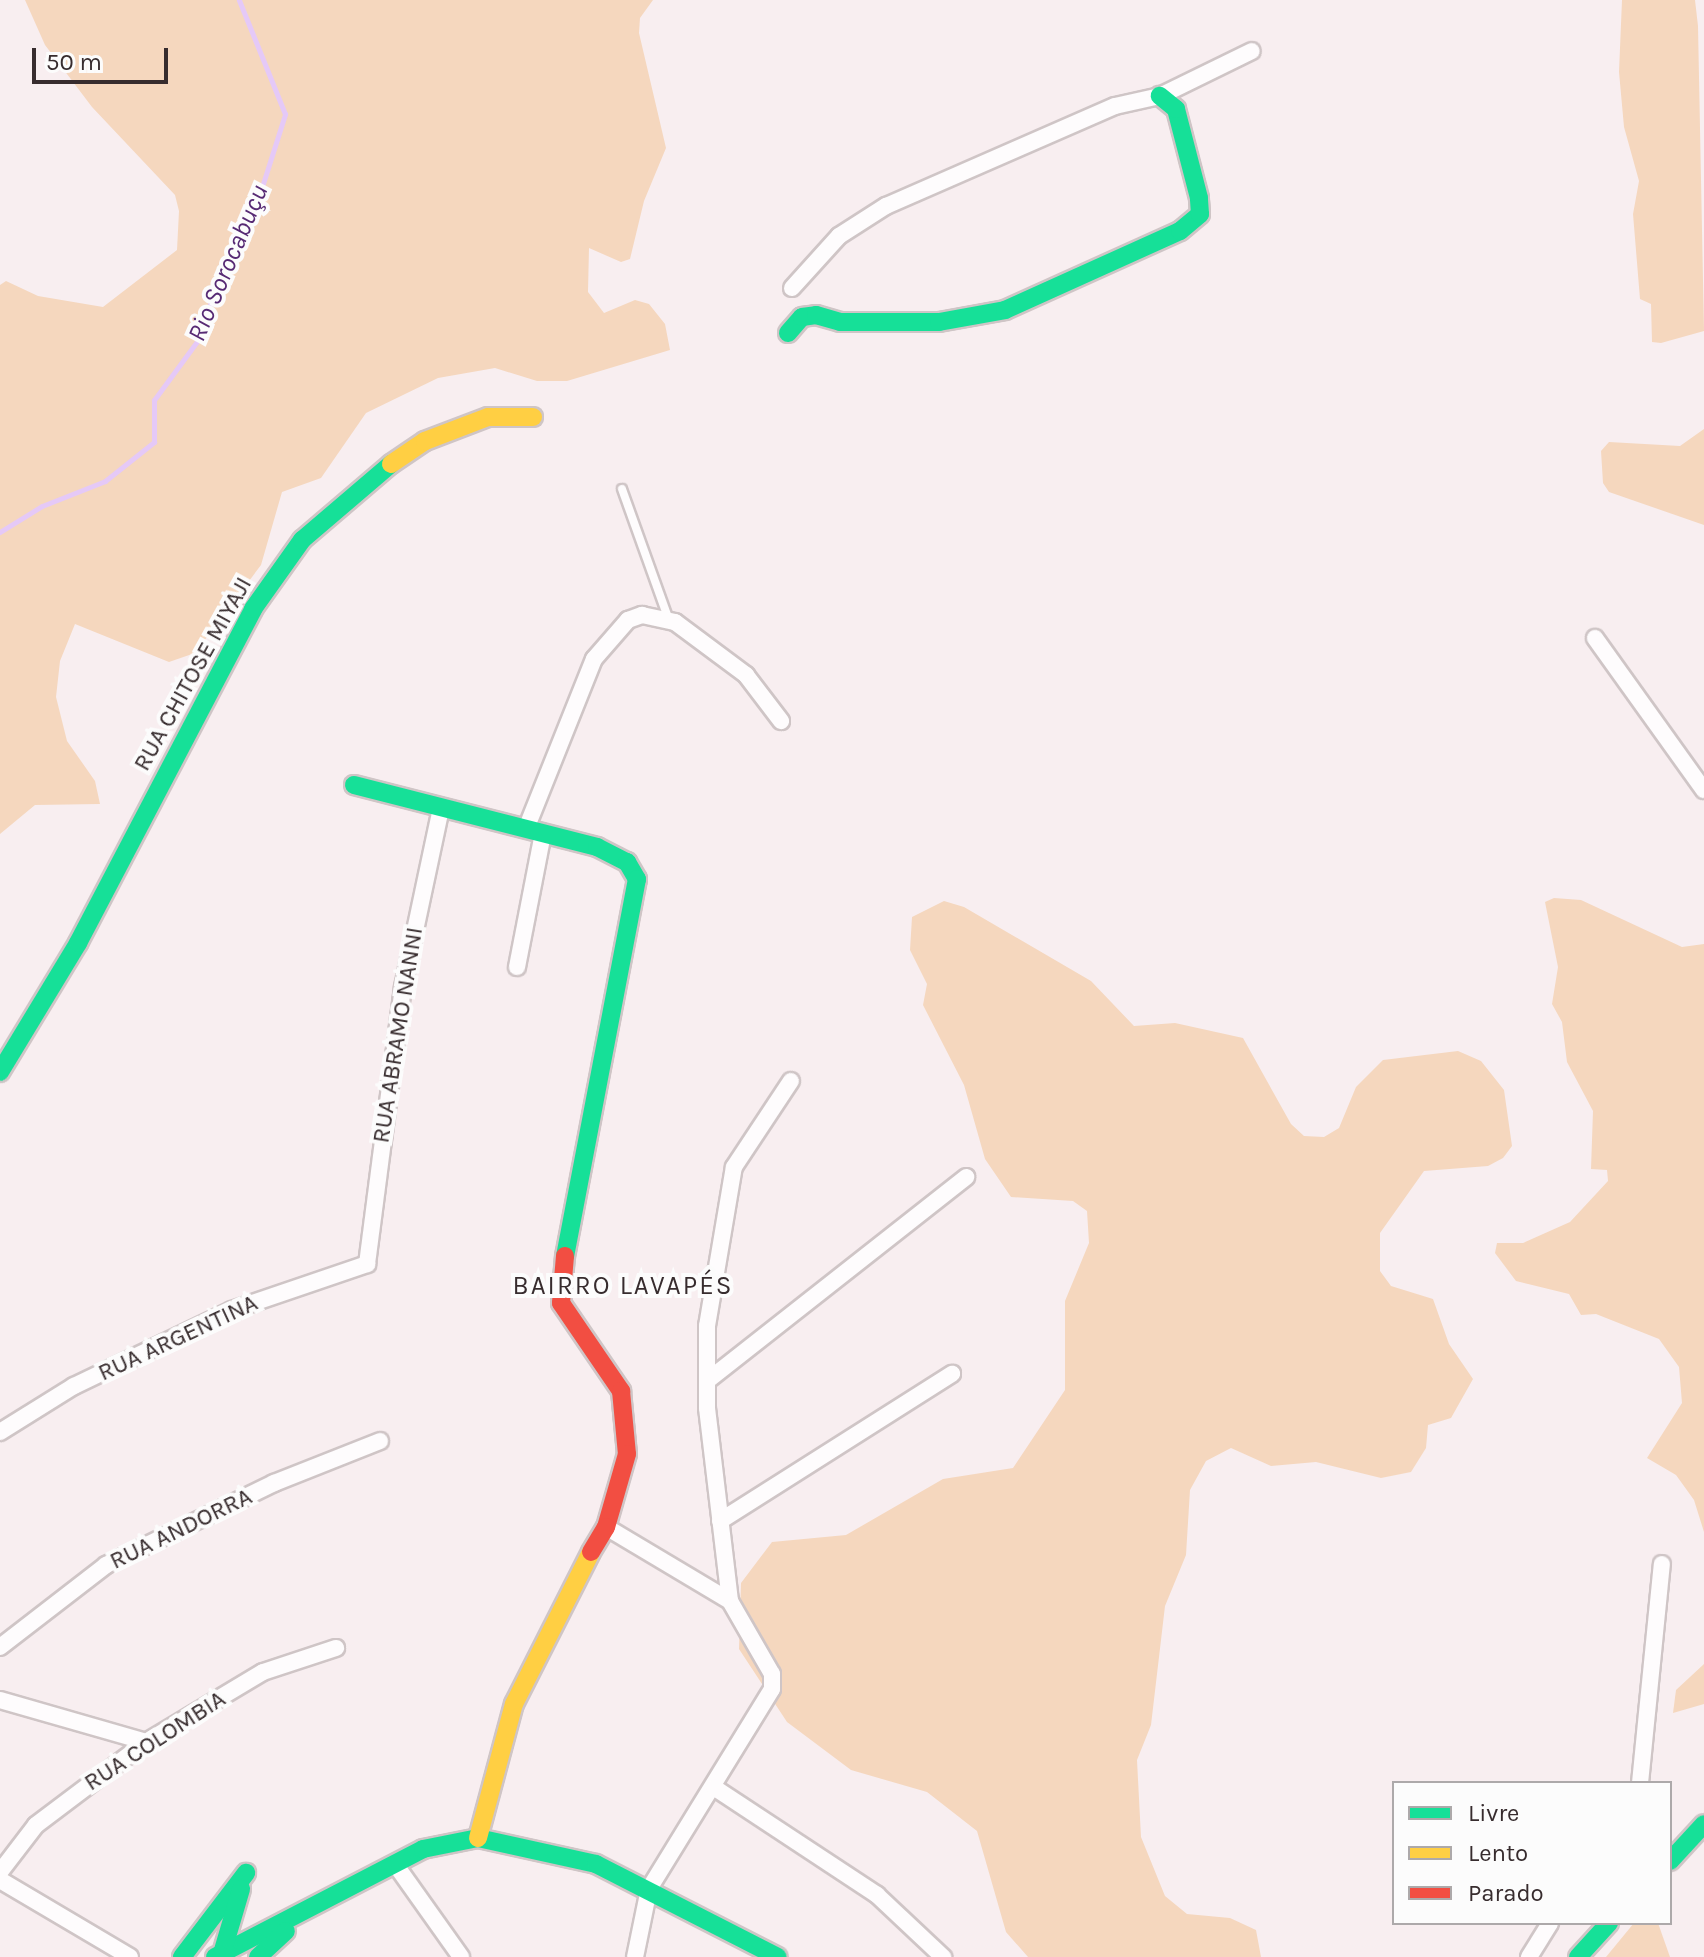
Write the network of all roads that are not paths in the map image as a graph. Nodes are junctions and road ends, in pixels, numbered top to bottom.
1 (1252, 51) dead end
2 (1160, 96) junction
3 (792, 288) dead end
4 (788, 333) dead end
5 (533, 417) dead end
6 (622, 489) dead end
7 (669, 620) junction
8 (1595, 638) dead end
9 (781, 721) dead end
10 (354, 785) dead end
11 (1704, 790) edge
12 (441, 808) junction
13 (534, 831) junction
14 (517, 967) dead end
15 (0, 1072) edge
16 (791, 1081) dead end
17 (966, 1177) dead end
18 (367, 1264) joint
19 (952, 1374) dead end
20 (707, 1381) junction
21 (0, 1432) edge
22 (380, 1441) dead end
23 (720, 1521) junction
24 (606, 1527) junction
25 (1662, 1564) dead end
26 (730, 1601) junction
27 (0, 1647) edge
28 (336, 1648) dead end
29 (0, 1700) edge
30 (146, 1742) junction
31 (1640, 1781) edge
32 (715, 1788) junction
33 (1704, 1824) edge
34 (478, 1838) junction
35 (1672, 1859) edge
36 (395, 1864) junction
37 (0, 1872) edge
38 (0, 1880) edge
39 (649, 1889) junction
40 (314, 1908) junction
41 (1549, 1925) edge
42 (1607, 1925) edge
43 (219, 1956) edge
44 (130, 1957) edge
45 (182, 1957) edge
46 (258, 1957) edge
47 (461, 1957) edge
48 (635, 1957) edge
49 (778, 1957) edge
50 (943, 1957) edge
51 (1529, 1957) edge
52 (1578, 1957) edge

1 - 2 street
2 - 3 street
2 - 4 street
5 - 15 street, RUA CHITOSE MIYAJI
6 - 7 lane
7 - 9 street
7 - 13 street
8 - 11 street
10 - 12 street
12 - 13 street
12 - 18 street, RUA ABRAMO NANNI
13 - 14 street
13 - 24 street
16 - 20 street
17 - 20 street
18 - 21 street, RUA ARGENTINA
19 - 23 street
20 - 23 street
22 - 27 street, RUA ANDORRA
23 - 26 street
24 - 26 street
24 - 34 street
25 - 31 street
26 - 32 street
28 - 30 street, RUA COLOMBIA
29 - 30 street
30 - 37 street, RUA COLOMBIA
32 - 39 street
32 - 50 street
33 - 35 street
34 - 36 street
34 - 39 street
36 - 40 street
36 - 47 street
38 - 44 street
39 - 48 street
39 - 49 street
40 - 43 street
40 - 46 street
41 - 51 street
42 - 52 street
43 - 45 street

